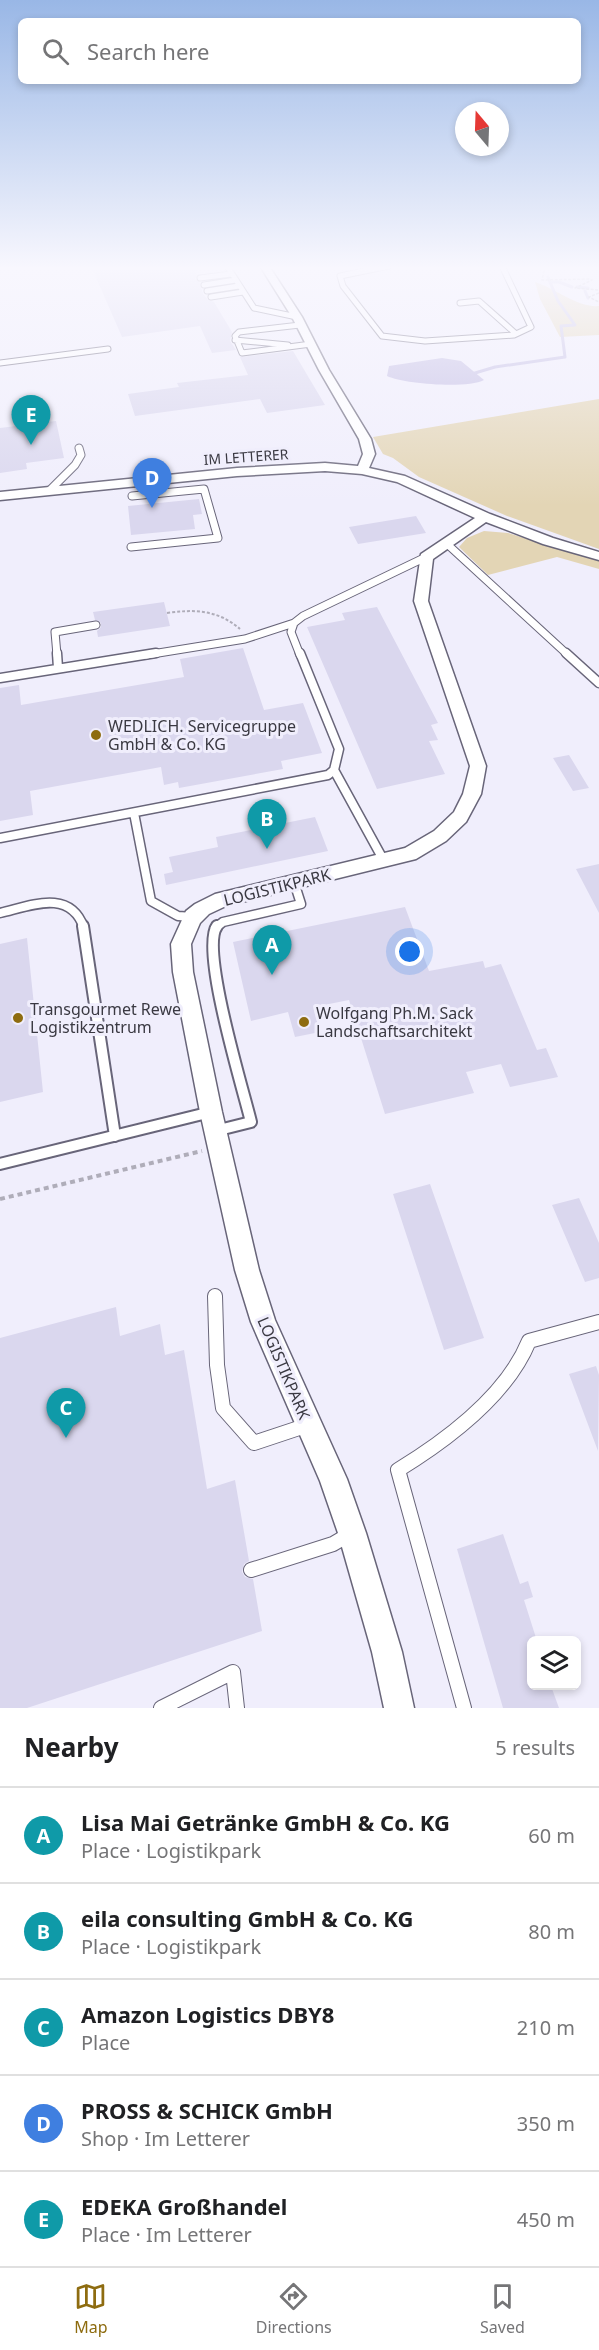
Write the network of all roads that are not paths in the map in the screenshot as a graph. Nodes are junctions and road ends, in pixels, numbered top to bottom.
1 (238, 346) edge
2 (293, 346) edge
3 (312, 346) edge
4 (108, 349) dead end
5 (0, 363) edge
6 (79, 448) dead end
7 (362, 470) junction
8 (162, 478) junction
9 (50, 490) junction
10 (165, 494) junction
11 (0, 496) edge
12 (132, 496) dead end
13 (485, 517) junction
14 (446, 543) junction
15 (131, 547) dead end
16 (599, 556) edge
17 (426, 557) junction
18 (294, 623) junction
19 (96, 625) dead end
20 (58, 668) junction
21 (0, 678) edge
22 (599, 683) edge
23 (334, 770) junction
24 (134, 813) junction
25 (0, 838) edge
26 (384, 861) junction
27 (294, 882) junction
28 (0, 913) edge
29 (194, 917) junction
30 (214, 1130) junction
31 (115, 1136) junction
32 (0, 1164) edge
33 (215, 1296) dead end
34 (599, 1322) edge
35 (308, 1425) junction
36 (352, 1533) junction
37 (251, 1570) dead end
38 (161, 1708) edge
39 (237, 1708) edge
40 (399, 1708) edge
41 (464, 1708) edge

1 - 2 lane
3 - 7 street
4 - 5 lane
6 - 9 lane
7 - 8 street, IM LETTERER
7 - 13 street, IM LETTERER
8 - 9 street, IM LETTERER
8 - 10 lane
9 - 11 street, IM LETTERER
10 - 12 lane
10 - 15 lane
13 - 14 street
13 - 16 street
14 - 17 street
14 - 22 lane
17 - 18 lane
17 - 26 street, LOGISTIKPARK
18 - 20 lane
18 - 23 lane
19 - 20 lane
20 - 21 lane
23 - 24 lane
23 - 26 lane
24 - 25 lane
24 - 29 lane
26 - 27 street, LOGISTIKPARK
27 - 29 street, LOGISTIKPARK
27 - 30 lane
28 - 31 lane
29 - 30 street, LOGISTIKPARK
30 - 31 lane
30 - 35 street, LOGISTIKPARK
31 - 32 lane
33 - 35 lane
34 - 41 lane
35 - 36 street, LOGISTIKPARK
36 - 37 lane
36 - 40 street, LOGISTIKPARK
38 - 39 lane

